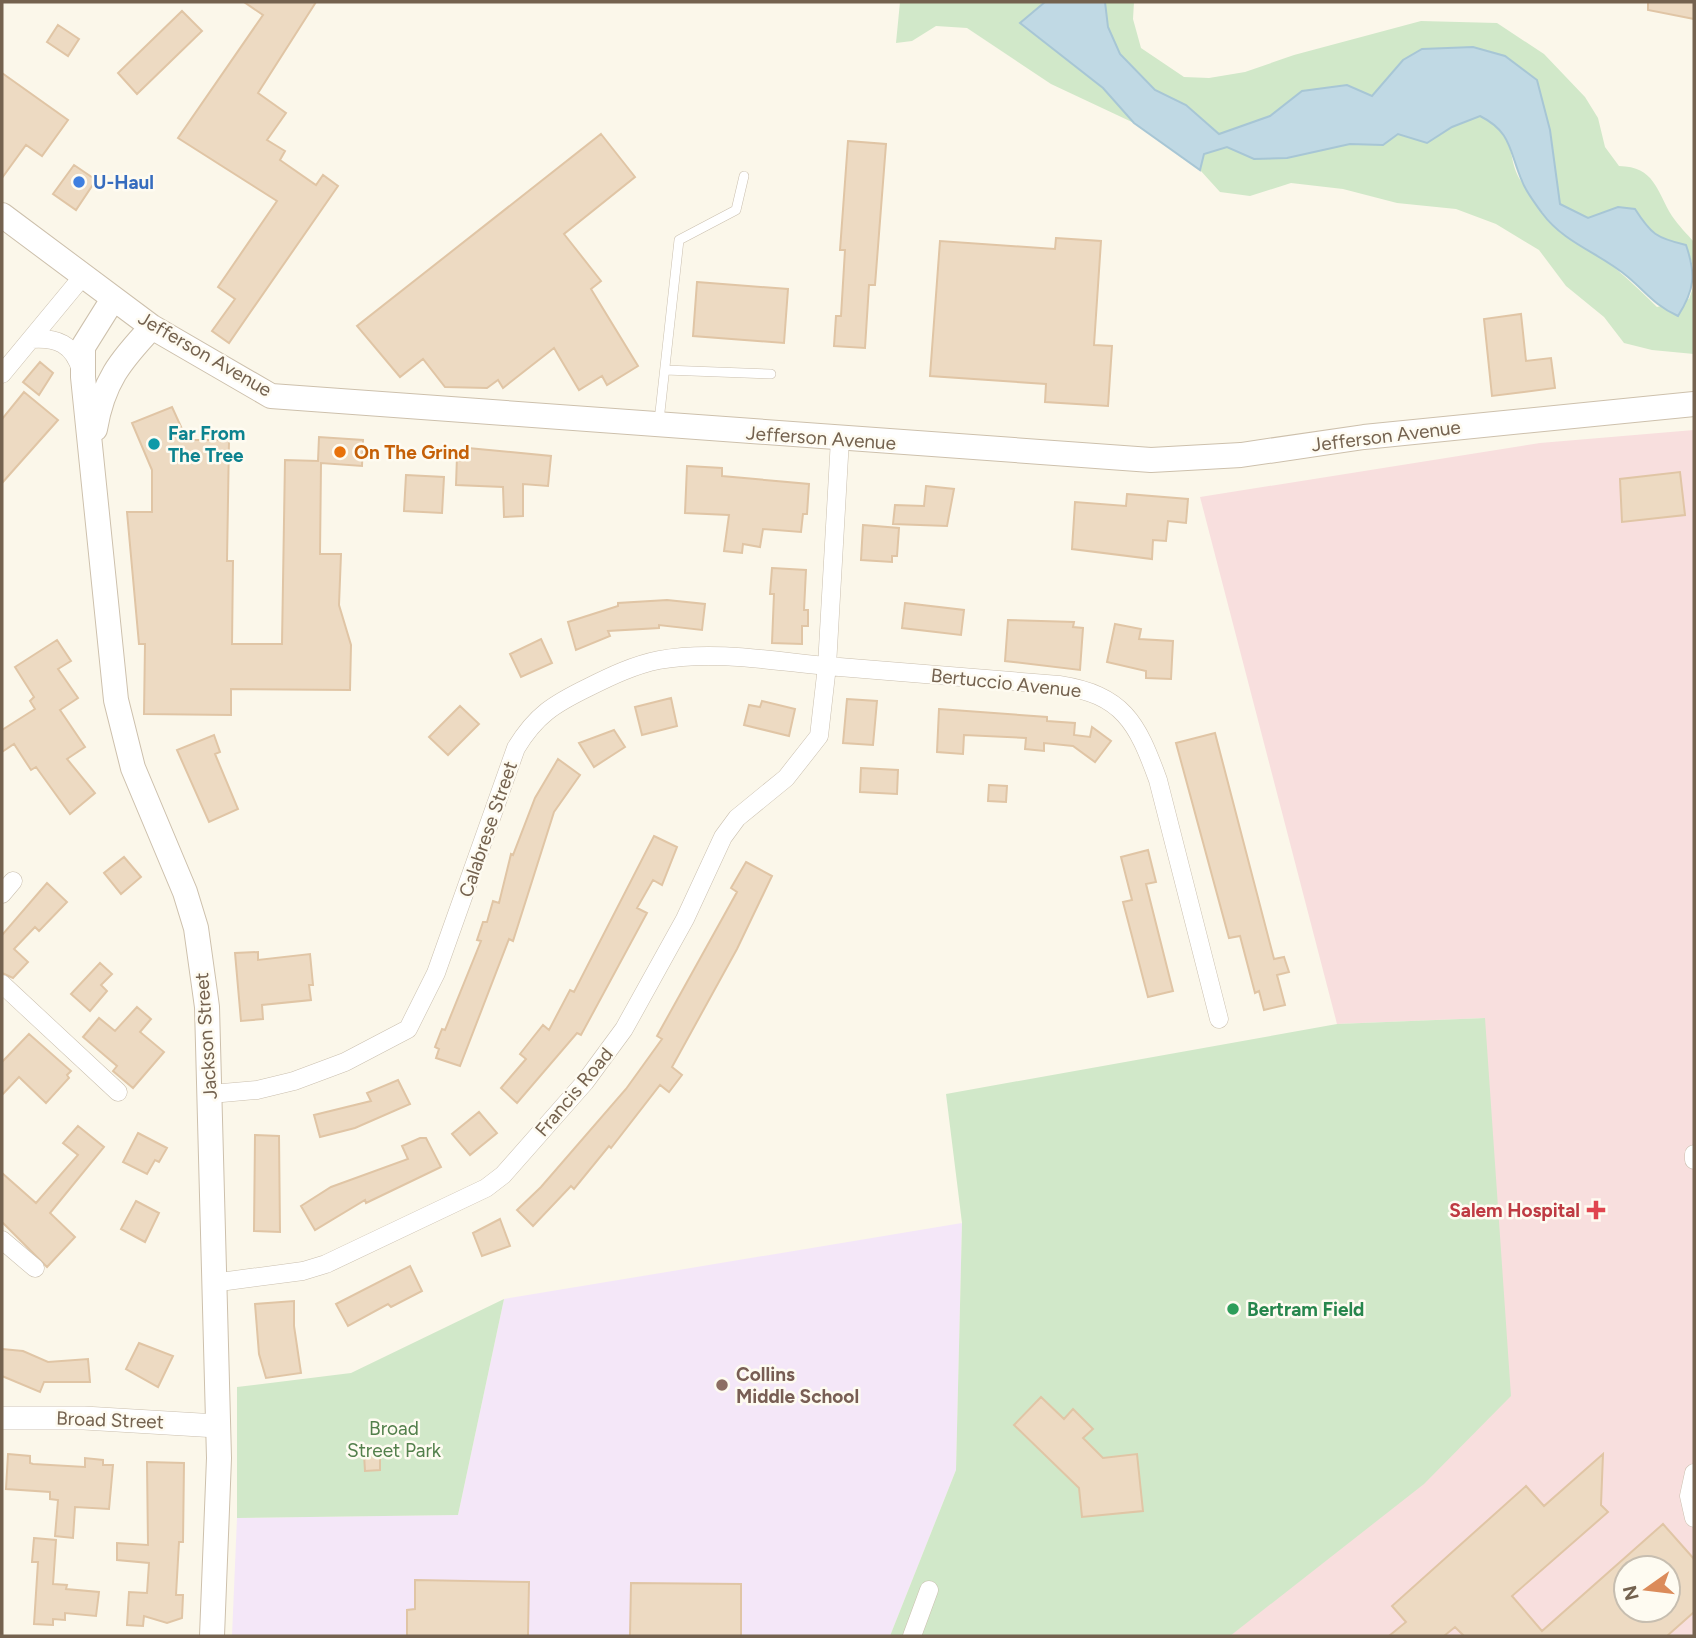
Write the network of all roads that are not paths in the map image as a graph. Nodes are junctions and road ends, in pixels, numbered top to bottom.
1 (744, 176) dead end
2 (2, 215) edge
3 (83, 276) junction
4 (113, 299) junction
5 (152, 327) junction
6 (31, 339) junction
7 (665, 370) junction
8 (2, 374) edge
9 (771, 374) dead end
10 (83, 377) junction
11 (1694, 404) edge
12 (659, 426) junction
13 (840, 439) junction
14 (92, 451) junction
15 (827, 666) junction
16 (2, 984) edge
17 (1219, 1019) dead end
18 (118, 1093) dead end
19 (211, 1094) junction
20 (1694, 1154) edge
21 (1694, 1160) edge
22 (2, 1240) edge
23 (35, 1268) dead end
24 (212, 1283) junction
25 (2, 1418) edge
26 (217, 1426) junction
27 (1694, 1473) edge
28 (1694, 1518) edge
29 (929, 1590) dead end
30 (212, 1636) edge
31 (912, 1636) edge

1 - 7 lane
2 - 3 main road, Jefferson Avenue
3 - 4 main road, Jefferson Avenue
3 - 6 street
4 - 5 main road, Jefferson Avenue
4 - 10 main road, Jackson Street
5 - 12 main road, Jefferson Avenue
5 - 14 main road, Jackson Street
6 - 8 street
6 - 10 street
7 - 9 lane
7 - 12 lane
10 - 14 main road, Jackson Street
11 - 13 main road, Jefferson Avenue
12 - 13 main road, Jefferson Avenue
13 - 15 street
14 - 19 main road, Jackson Street
15 - 17 street, Bertuccio Avenue
15 - 19 street, Calabrese Street
15 - 24 street, Francis Road
16 - 18 street
19 - 24 main road, Jackson Street
20 - 21 street
22 - 23 street
24 - 26 main road, Jackson Street
25 - 26 street, Broad Street
26 - 30 main road, Jackson Street
27 - 28 street
29 - 31 street

